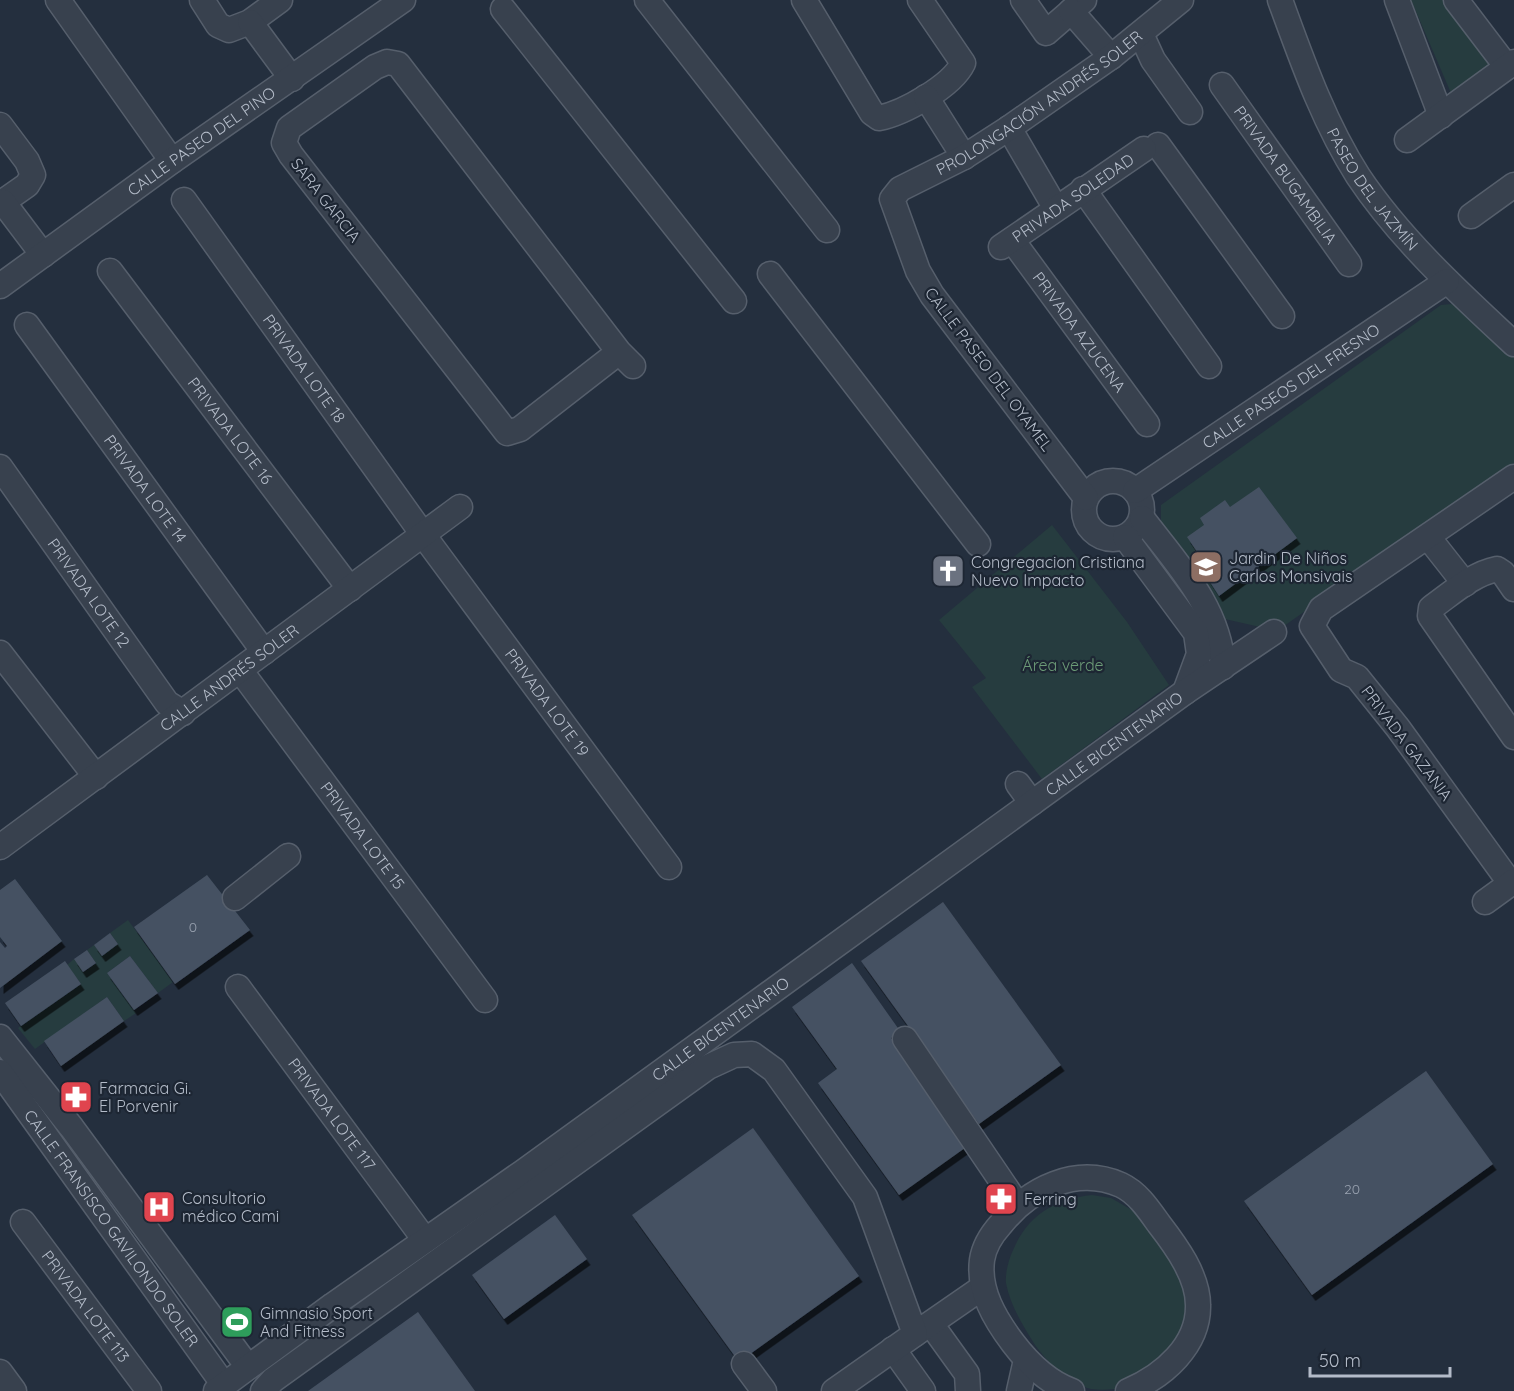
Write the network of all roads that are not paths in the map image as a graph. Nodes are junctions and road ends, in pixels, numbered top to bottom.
1 (58, 0) edge
2 (202, 0) edge
3 (280, 0) edge
4 (403, 0) edge
5 (646, 0) edge
6 (804, 0) edge
7 (920, 0) edge
8 (1023, 0) edge
9 (1181, 0) edge
10 (1280, 0) edge
11 (1397, 0) edge
12 (1456, 0) edge
13 (1078, 6) edge
14 (503, 9) dead end
15 (250, 22) junction
16 (1141, 34) junction
17 (1111, 57) junction
18 (1511, 65) edge
19 (292, 79) junction
20 (1222, 85) dead end
21 (926, 97) junction
22 (1190, 112) dead end
23 (1441, 116) junction
24 (0, 125) edge
25 (1009, 128) junction
26 (1407, 140) dead end
27 (964, 157) junction
28 (172, 161) junction
29 (1083, 189) junction
30 (1511, 191) edge
31 (892, 199) joint
32 (184, 201) dead end
33 (2, 203) edge
34 (1055, 207) junction
35 (1471, 216) dead end
36 (827, 230) dead end
37 (1006, 244) joint
38 (43, 255) junction
39 (1349, 264) dead end
40 (110, 272) dead end
41 (770, 274) dead end
42 (1447, 280) junction
43 (0, 286) edge
44 (734, 301) dead end
45 (1282, 316) dead end
46 (27, 325) dead end
47 (1514, 344) edge
48 (626, 359) joint
49 (1209, 366) dead end
50 (1147, 424) dead end
51 (0, 467) edge
52 (1514, 477) edge
53 (1135, 491) junction
54 (1086, 498) junction
55 (460, 507) dead end
56 (1142, 518) junction
57 (424, 536) junction
58 (1125, 537) junction
59 (1428, 537) junction
60 (978, 544) dead end
61 (1465, 584) junction
62 (350, 589) junction
63 (1514, 589) edge
64 (1274, 632) dead end
65 (264, 652) junction
66 (0, 653) edge
67 (1223, 667) junction
68 (240, 670) junction
69 (1185, 692) junction
70 (183, 713) junction
71 (1514, 737) edge
72 (96, 777) junction
73 (1018, 784) dead end
74 (1032, 803) junction
75 (3, 839) edge
76 (288, 856) dead end
77 (669, 867) dead end
78 (1512, 883) edge
79 (235, 897) dead end
80 (1485, 902) dead end
81 (238, 987) dead end
82 (485, 1000) dead end
83 (0, 1037) edge
84 (905, 1040) dead end
85 (0, 1072) edge
86 (72, 1128) junction
87 (53, 1144) junction
88 (1017, 1204) junction
89 (23, 1222) dead end
90 (425, 1240) junction
91 (983, 1287) junction
92 (923, 1329) junction
93 (893, 1349) junction
94 (1026, 1360) junction
95 (744, 1365) dead end
96 (248, 1367) junction
97 (0, 1372) edge
98 (220, 1388) edge
99 (14, 1391) edge
100 (149, 1391) edge
101 (263, 1391) edge
102 (764, 1391) edge
103 (834, 1391) edge
104 (923, 1391) edge
105 (968, 1391) edge
106 (1019, 1391) edge
107 (1072, 1391) edge
108 (1128, 1391) edge

1 - 28 street
2 - 15 street
3 - 15 street
4 - 19 street, CALLE PASEO DEL PINO
5 - 36 street
6 - 21 street
7 - 21 street
8 - 13 street
9 - 16 street, PROLONGACIÓN ANDRÉS SOLER
10 - 42 street, PASEO DEL JAZMÍN
11 - 23 street
12 - 18 street
13 - 17 street
14 - 44 street
15 - 19 street
16 - 17 street, PROLONGACIÓN ANDRÉS SOLER
16 - 22 street
17 - 25 street, PROLONGACIÓN ANDRÉS SOLER
18 - 23 street
19 - 28 street, CALLE PASEO DEL PINO
20 - 39 street, PRIVADA BUGAMBILIA
21 - 27 street
23 - 26 street
24 - 33 street
25 - 27 street, PROLONGACIÓN ANDRÉS SOLER
25 - 34 street
27 - 31 street, PROLONGACIÓN ANDRÉS SOLER
28 - 38 street, CALLE PASEO DEL PINO
29 - 34 street, PRIVADA SOLEDAD
29 - 45 street, PRIVADA SOLEDAD
29 - 49 street
30 - 35 street
31 - 54 street, CALLE PASEO DEL OYAMEL
32 - 57 street, PRIVADA LOTE 18
33 - 38 street
34 - 37 street, PRIVADA SOLEDAD
37 - 50 street, PRIVADA AZUCENA
38 - 43 street, CALLE PASEO DEL PINO
40 - 62 street, PRIVADA LOTE 16
41 - 60 street
42 - 47 street, PASEO DEL JAZMÍN
42 - 53 street, CALLE PASEOS DEL FRESNO
46 - 65 street, PRIVADA LOTE 14
48 - 48 street, SARA GARCIA
51 - 70 street, PRIVADA LOTE 12
52 - 59 street
53 - 54 street
53 - 56 street
54 - 58 street
55 - 57 street, CALLE ANDRÉS SOLER
56 - 58 street
56 - 67 street
57 - 62 street, CALLE ANDRÉS SOLER
57 - 77 street, PRIVADA LOTE 19
58 - 69 street
59 - 61 street
59 - 78 street, PRIVADA GAZANIA
61 - 63 street
61 - 71 street
62 - 65 street, CALLE ANDRÉS SOLER
64 - 67 street, CALLE BICENTENARIO
65 - 68 street, CALLE ANDRÉS SOLER
66 - 72 street
67 - 69 street, CALLE BICENTENARIO
68 - 70 street, CALLE ANDRÉS SOLER
68 - 82 street, PRIVADA LOTE 15
69 - 74 street, CALLE BICENTENARIO
70 - 72 street, CALLE ANDRÉS SOLER
72 - 75 street, CALLE ANDRÉS SOLER
73 - 74 street
74 - 90 street, CALLE BICENTENARIO
76 - 79 street
78 - 80 street, PRIVADA GAZANIA
81 - 90 street, PRIVADA LOTE 117
83 - 86 street, CALLE FRANSISCO GAVILONDO SOLER
84 - 88 street
85 - 87 street, CALLE FRANSISCO GAVILONDO SOLER
86 - 87 street
86 - 96 street, CALLE FRANSISCO GAVILONDO SOLER
87 - 98 street, CALLE FRANSISCO GAVILONDO SOLER
88 - 91 street
88 - 108 street
89 - 100 street, PRIVADA LOTE 113
90 - 96 street, CALLE BICENTENARIO
91 - 92 street
91 - 94 street
92 - 93 street
92 - 101 street
92 - 105 street
93 - 103 street
93 - 104 street
94 - 106 street
94 - 107 street
95 - 102 street
96 - 98 street, CALLE BICENTENARIO
97 - 99 street

